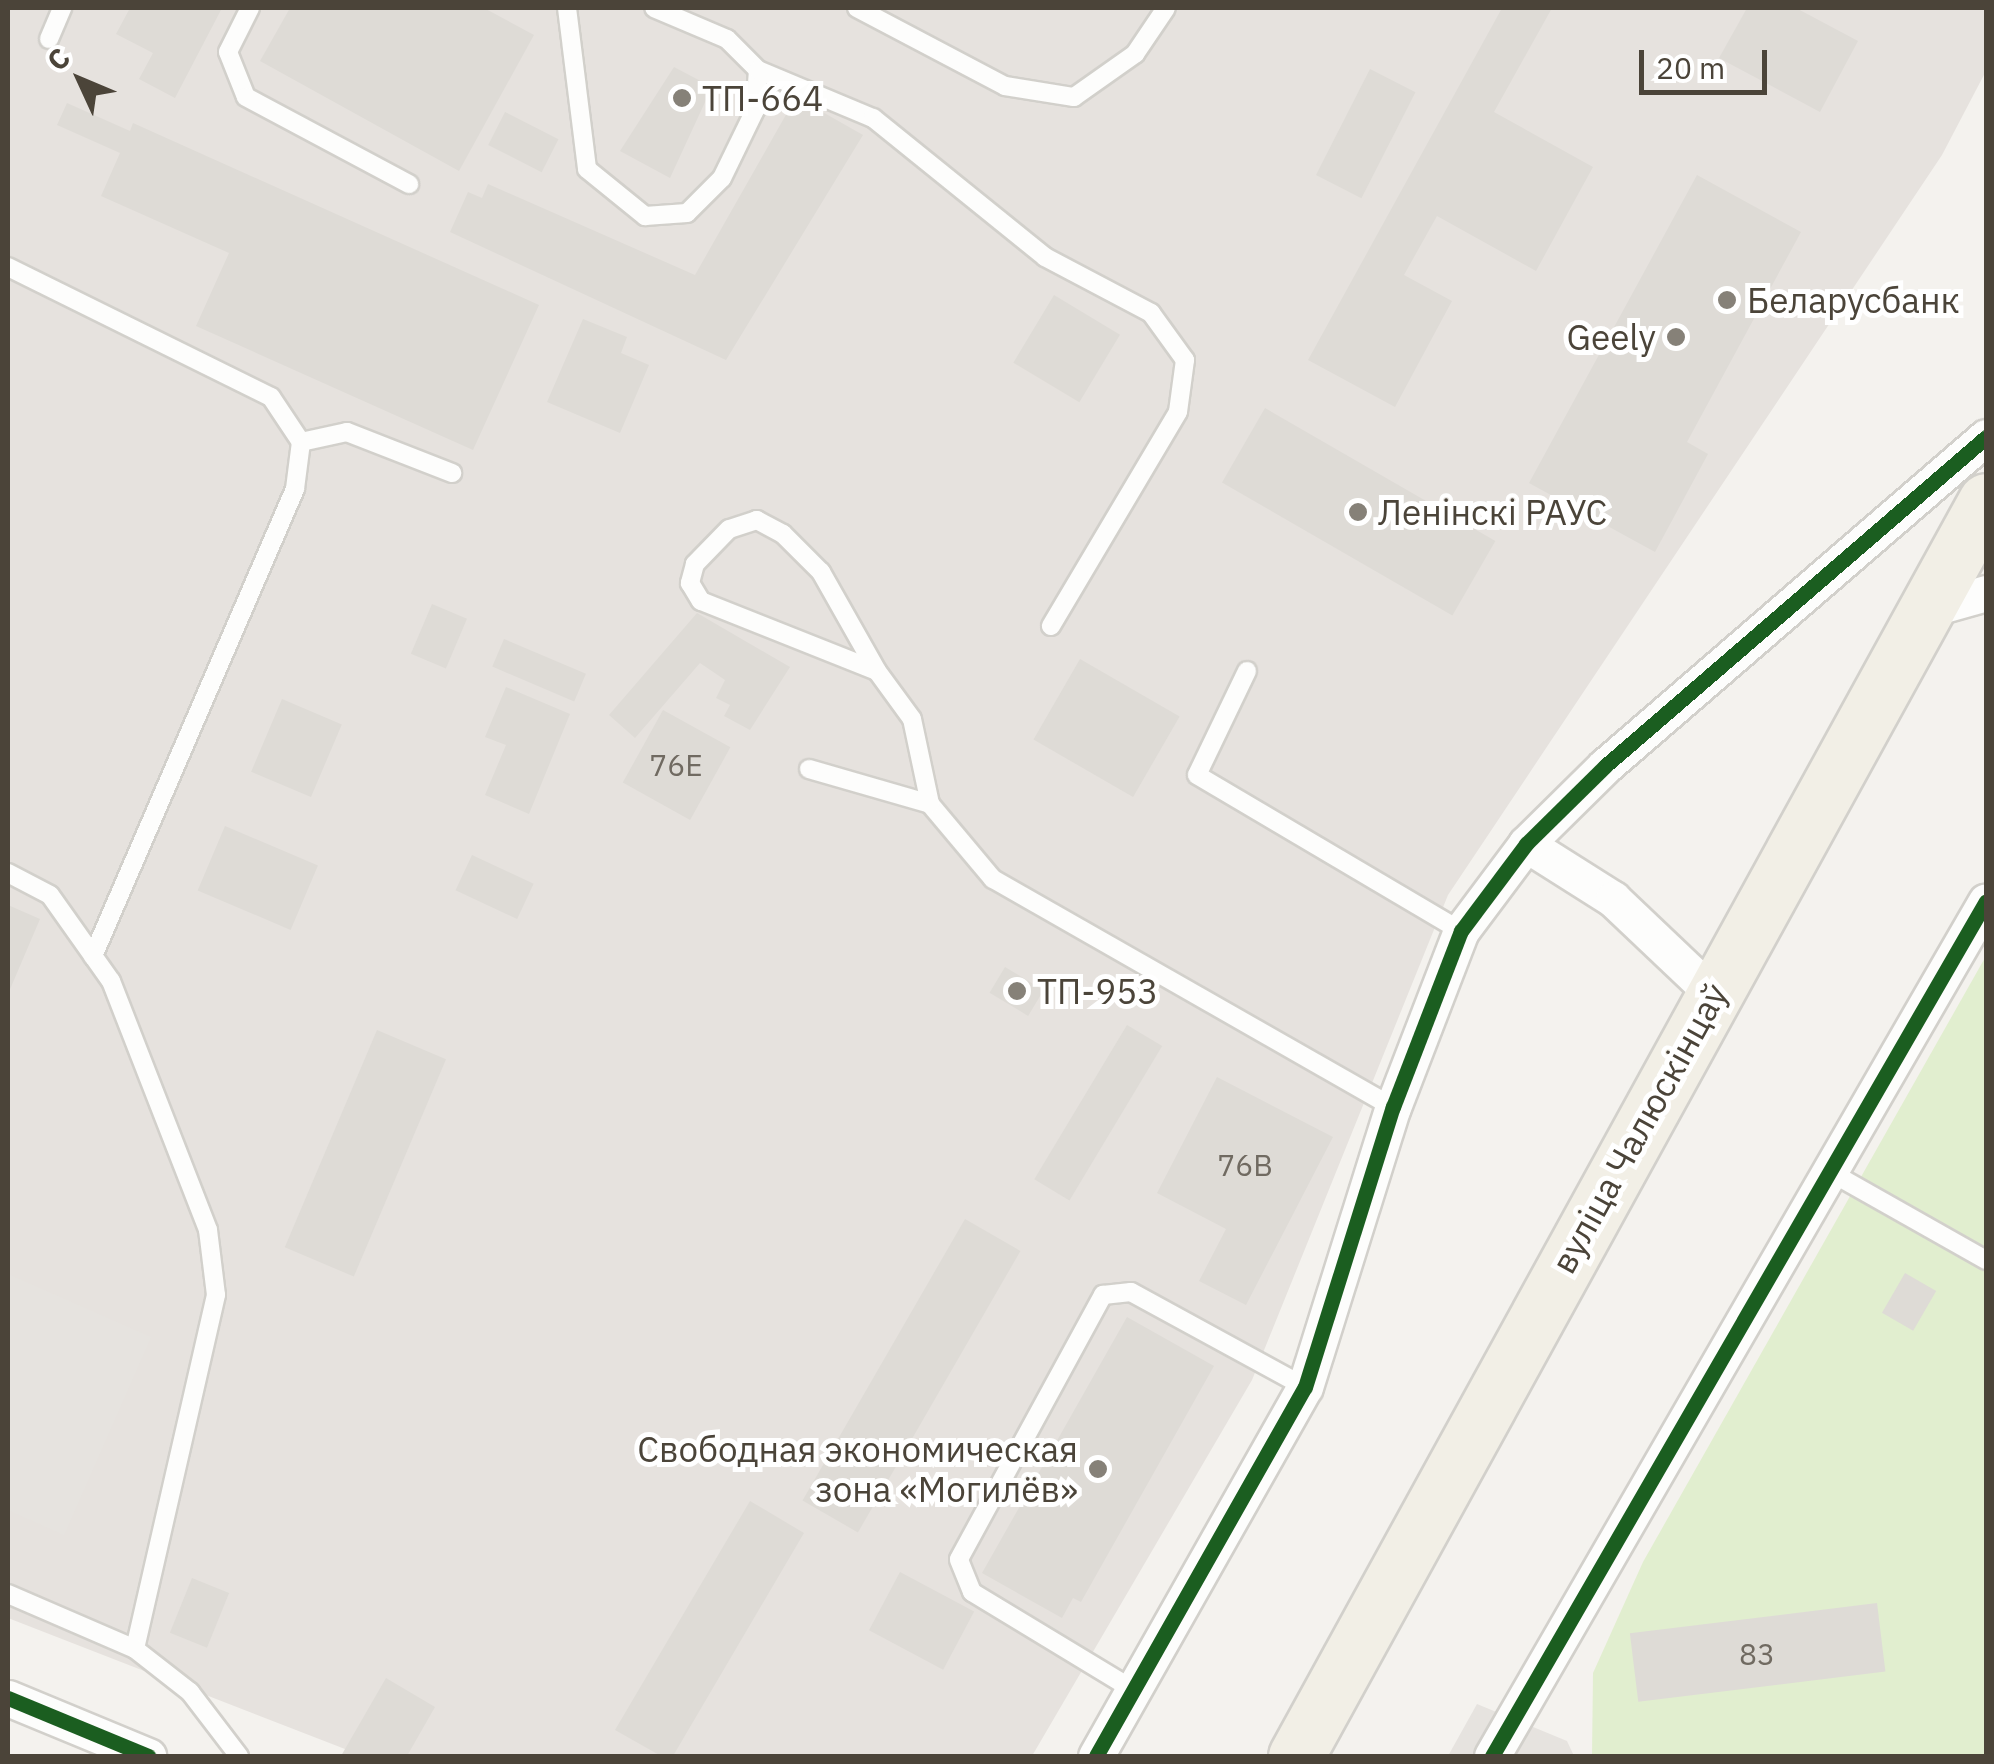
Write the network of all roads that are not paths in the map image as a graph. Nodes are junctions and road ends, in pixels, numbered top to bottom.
1 (62, 8) edge
2 (250, 8) edge
3 (566, 8) edge
4 (654, 8) edge
5 (857, 8) edge
6 (1166, 8) edge
7 (50, 39) dead end
8 (758, 70) junction
9 (409, 184) dead end
10 (8, 267) edge
11 (1986, 438) edge
12 (301, 442) junction
13 (452, 473) dead end
14 (1986, 501) edge
15 (1986, 593) edge
16 (1926, 610) junction
17 (1051, 626) dead end
18 (877, 671) junction
19 (1247, 671) dead end
20 (809, 769) dead end
21 (930, 804) junction
22 (1526, 844) junction
23 (8, 873) edge
24 (1986, 902) edge
25 (1462, 931) junction
26 (93, 956) junction
27 (1712, 993) junction
28 (1393, 1107) junction
29 (1825, 1169) junction
30 (1986, 1260) edge
31 (1305, 1387) junction
32 (8, 1594) edge
33 (135, 1649) junction
34 (1132, 1689) junction
35 (8, 1698) edge
36 (148, 1756) edge
37 (239, 1756) edge
38 (1096, 1756) edge
39 (1296, 1756) edge
40 (1492, 1756) edge

1 - 7 lane
2 - 9 lane
3 - 8 lane
4 - 8 lane
5 - 6 lane
8 - 17 lane
10 - 12 lane
11 - 22 street
12 - 13 lane
12 - 26 lane
14 - 16 main road, вуліца Чалюскінцаў
15 - 16 street
16 - 27 main road, вуліца Чалюскінцаў
18 - 18 lane
18 - 21 lane
19 - 25 lane
20 - 21 lane
21 - 28 lane
22 - 25 street
22 - 27 street
23 - 26 lane
24 - 29 street
25 - 28 street
26 - 33 lane
27 - 39 main road, вуліца Чалюскінцаў
28 - 31 street
29 - 30 lane
29 - 40 street
31 - 34 street
31 - 34 lane
32 - 33 lane
33 - 37 lane
34 - 38 street
35 - 36 street

